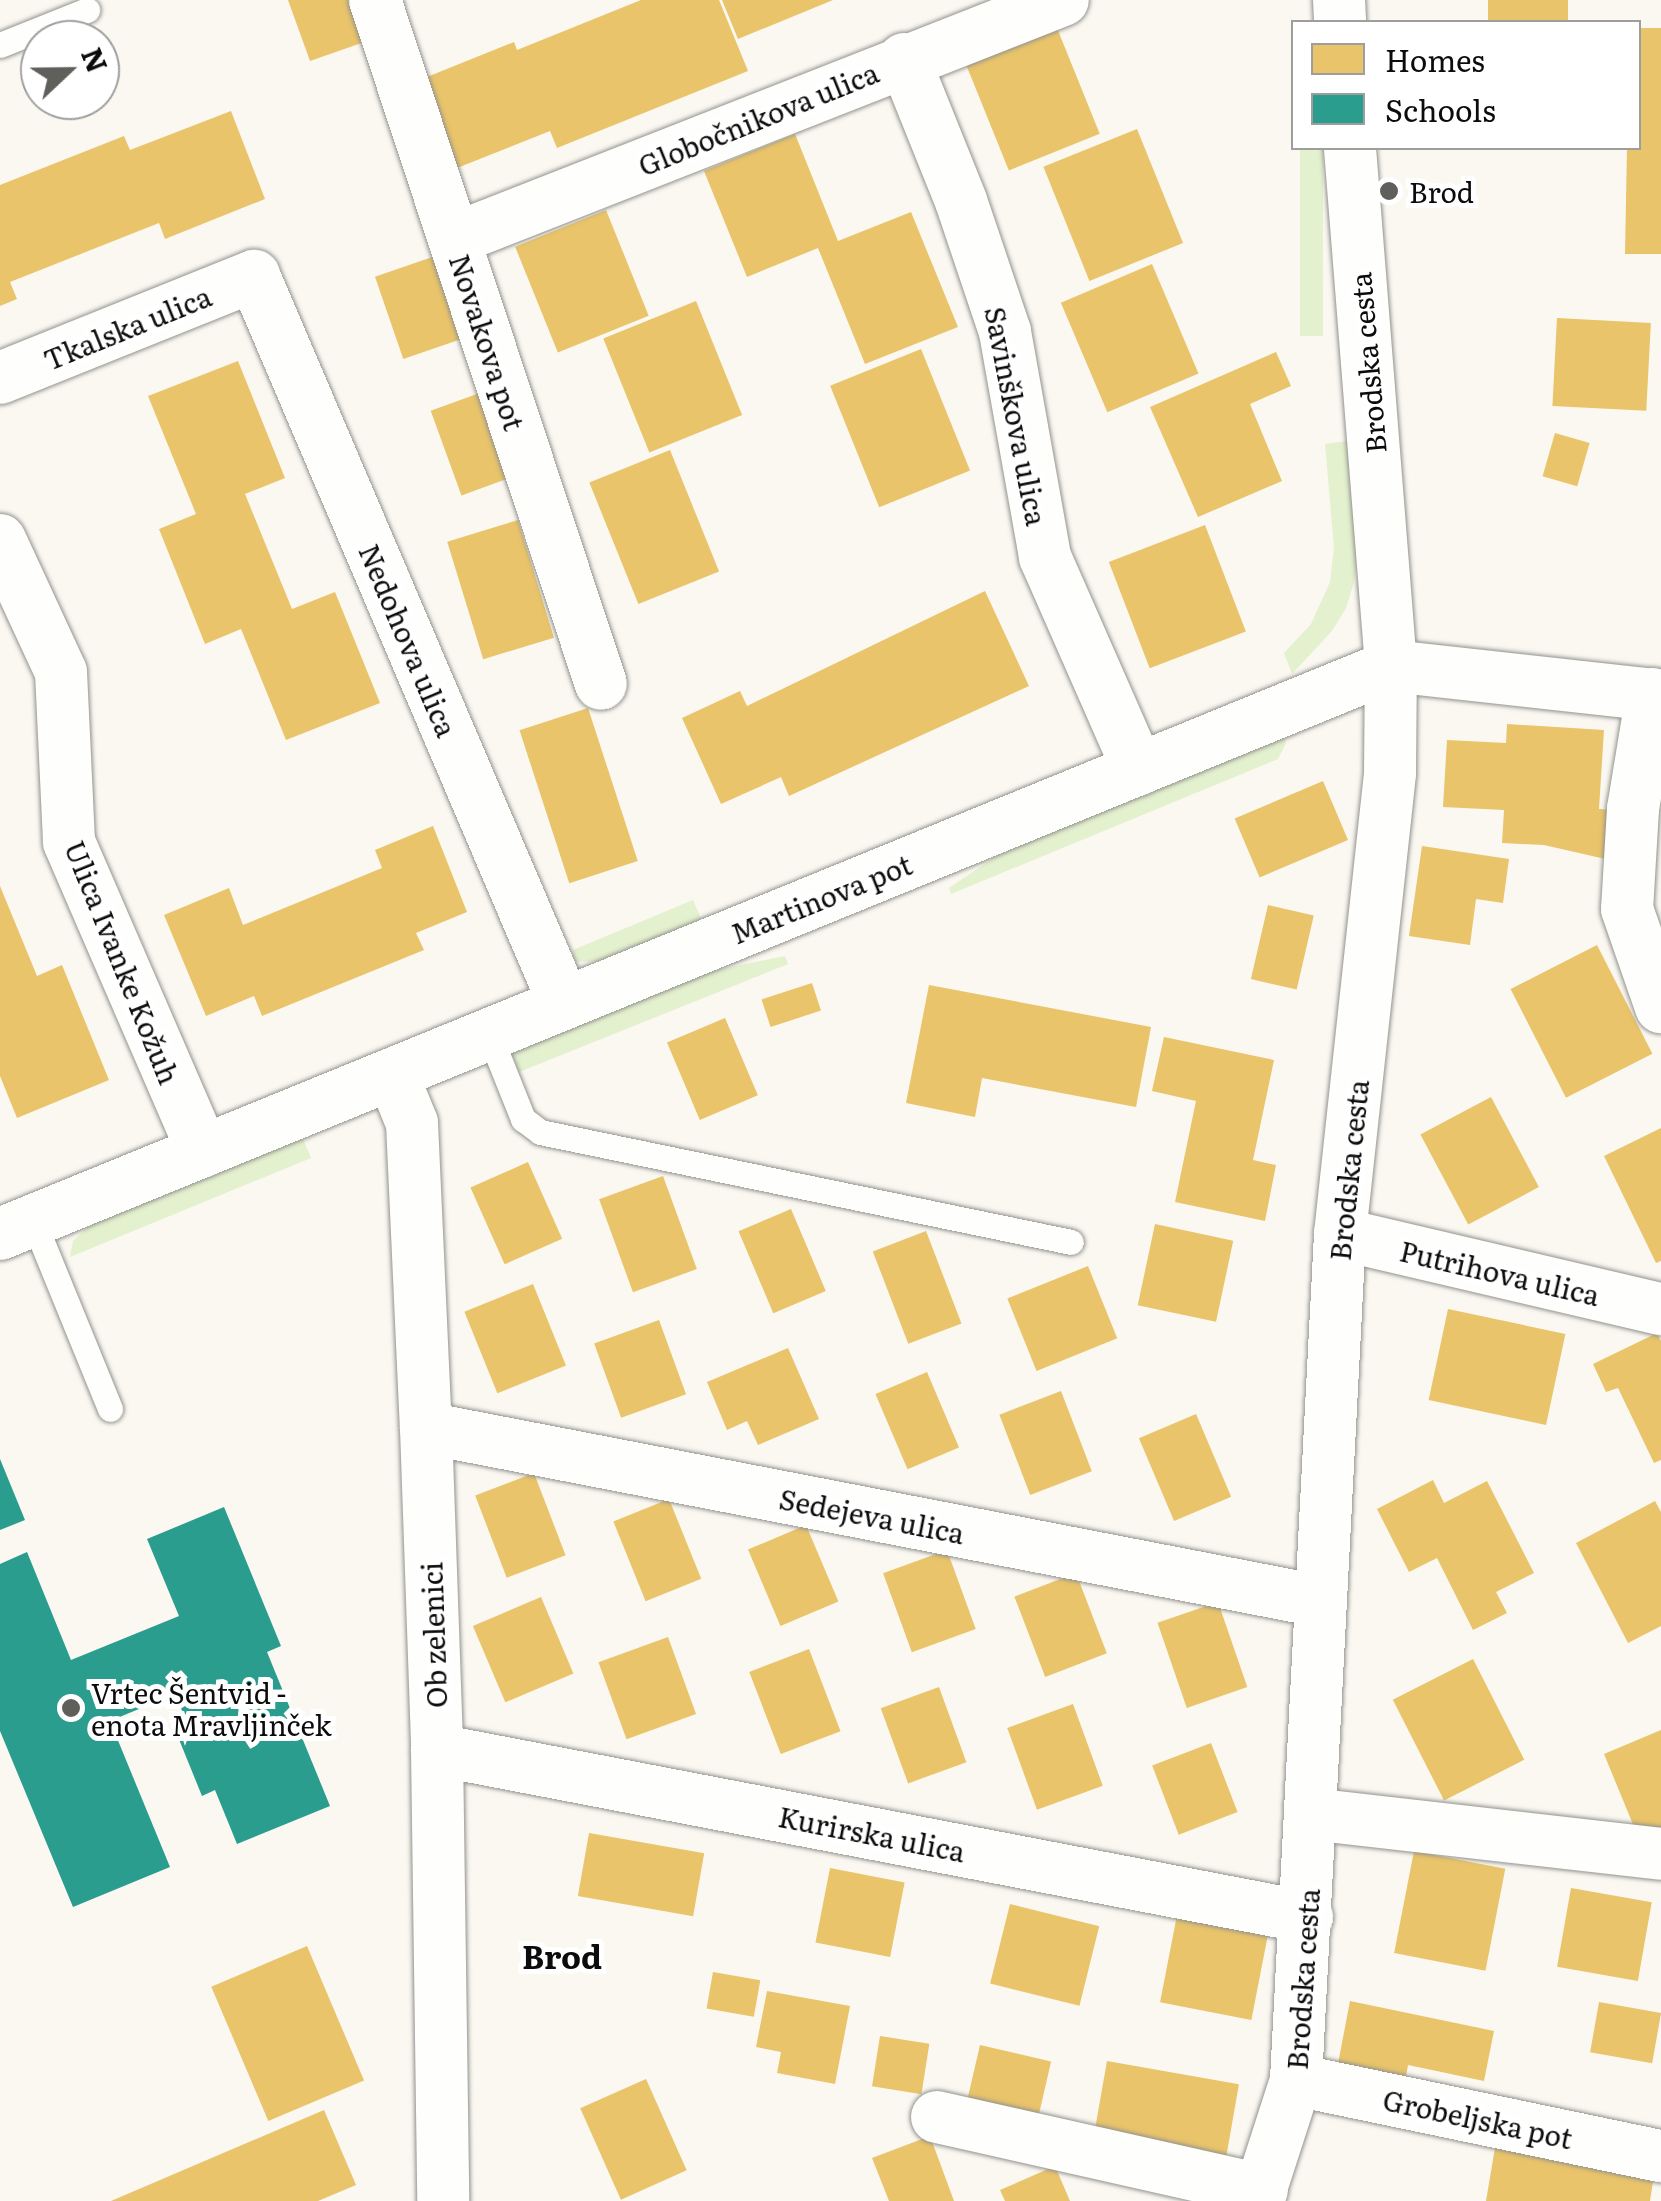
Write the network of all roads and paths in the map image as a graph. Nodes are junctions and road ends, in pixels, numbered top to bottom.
1 (375, 0) edge
2 (1063, 0) edge
3 (87, 10) dead end
4 (0, 45) edge
5 (904, 59) junction
6 (1350, 150) edge
7 (454, 239) junction
8 (254, 276) joint
9 (0, 378) edge
10 (0, 540) edge
11 (1391, 666) junction
12 (601, 684) dead end
13 (1656, 695) edge
14 (1138, 769) junction
15 (564, 1003) junction
16 (1661, 1008) edge
17 (489, 1034) junction
18 (392, 1074) junction
19 (203, 1151) junction
20 (17, 1227) edge
21 (1340, 1234) junction
22 (1071, 1242) dead end
23 (1661, 1309) edge
24 (110, 1409) dead end
25 (426, 1428) junction
26 (1319, 1601) junction
27 (437, 1750) junction
28 (1311, 1814) junction
29 (1661, 1854) edge
30 (1307, 1917) junction
31 (1296, 2080) junction
32 (938, 2117) dead end
33 (1661, 2156) edge
34 (1259, 2196) edge
35 (443, 2201) edge

1 - 7 street, Novakova pot
2 - 5 street, Globočnikova ulica
3 - 4 lane
5 - 7 street, Globočnikova ulica
5 - 14 street, Savinškova ulica
6 - 11 street, Brodska cesta
7 - 12 street, Novakova pot
8 - 9 street, Tkalska ulica
8 - 15 street, Nedohova ulica
10 - 19 street, Ulica Ivanke Kožuh
11 - 13 street, Martinova pot
11 - 14 street, Martinova pot
11 - 21 street, Brodska cesta
13 - 16 street
14 - 15 street, Martinova pot
15 - 17 street, Martinova pot
17 - 18 street, Martinova pot
17 - 22 lane
18 - 19 street, Martinova pot
18 - 25 street, Ob zelenici
19 - 20 street, Martinova pot
20 - 24 lane
21 - 23 street, Putrihova ulica
21 - 26 street, Brodska cesta
25 - 26 street, Sedejeva ulica
25 - 27 street, Ob zelenici
26 - 28 street, Brodska cesta
27 - 30 street, Kurirska ulica
27 - 35 street, Ob zelenici
28 - 29 street
28 - 30 street, Brodska cesta
30 - 31 street, Brodska cesta
31 - 33 street, Grobeljska pot
31 - 34 street, Brodska cesta
32 - 34 street, Brodska cesta

